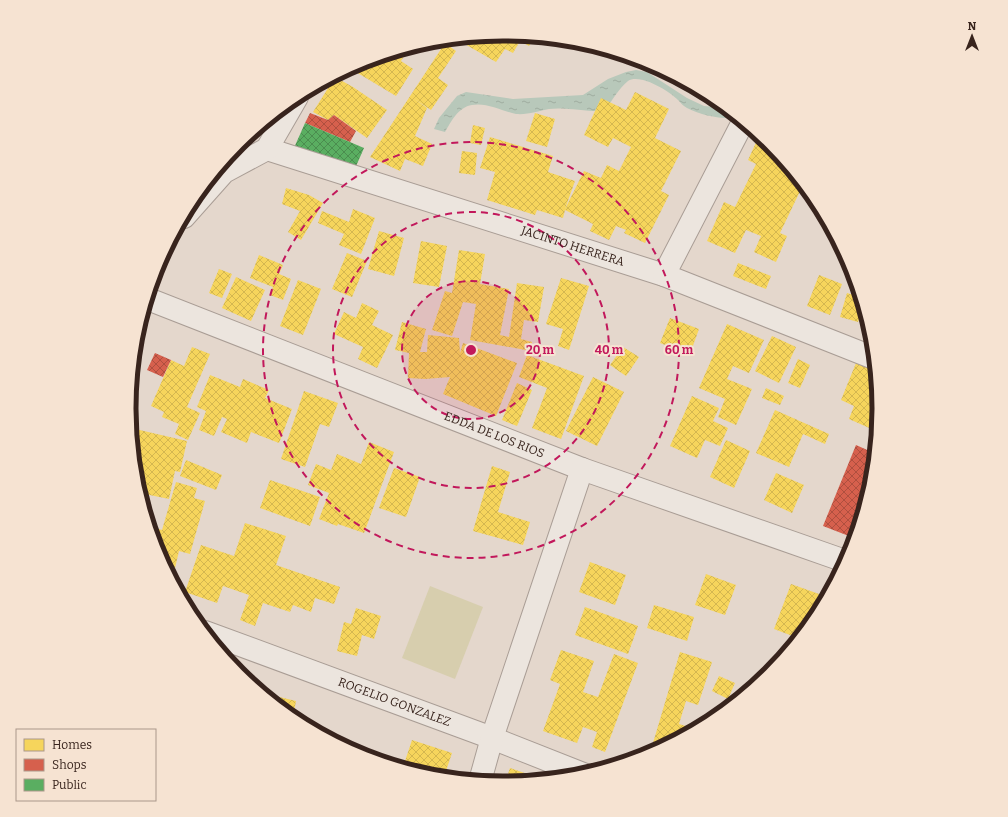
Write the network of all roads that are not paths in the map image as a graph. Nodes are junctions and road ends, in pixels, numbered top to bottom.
1 (289, 111) edge
2 (739, 131) edge
3 (267, 149) junction
4 (210, 188) edge
5 (664, 275) junction
6 (153, 301) edge
7 (867, 355) edge
8 (582, 468) junction
9 (839, 559) edge
10 (215, 636) edge
11 (492, 738) junction
12 (571, 770) edge
13 (482, 775) edge

1 - 3 street
2 - 5 street
3 - 4 street
3 - 5 street, JACINTO HERRERA
5 - 7 street, JACINTO HERRERA
6 - 8 street, EDDA DE LOS RIOS
8 - 9 street, EDDA DE LOS RIOS
8 - 11 street
10 - 11 street, ROGELIO GONZALEZ
11 - 12 street, ROGELIO GONZALEZ
11 - 13 street

